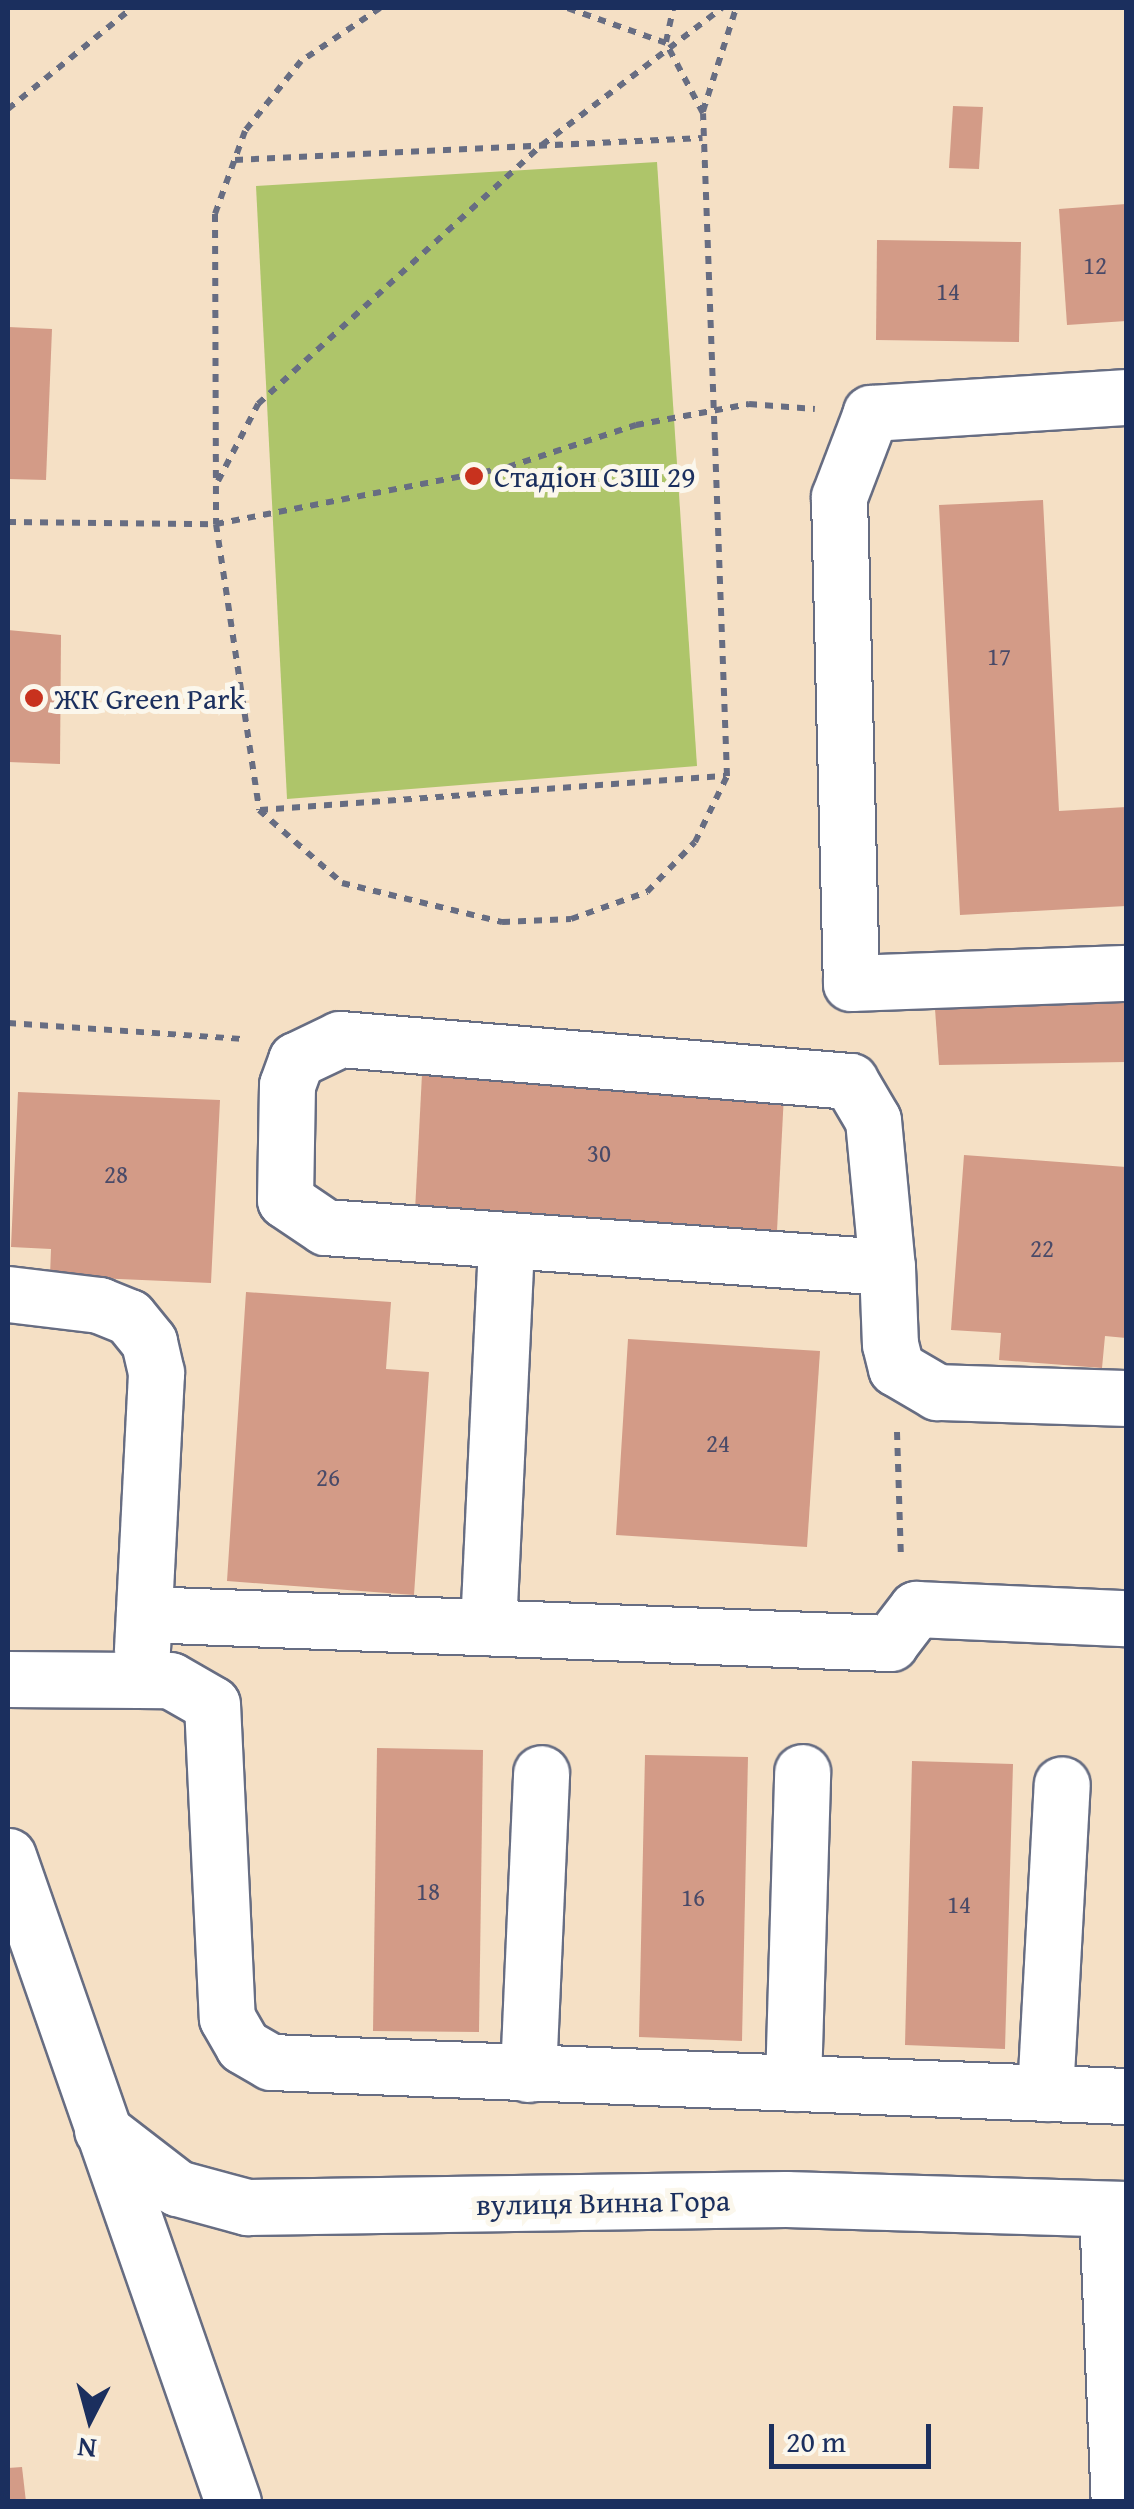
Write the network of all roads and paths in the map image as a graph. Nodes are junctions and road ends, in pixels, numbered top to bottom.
1 (132, 8) edge
2 (380, 8) edge
3 (567, 8) edge
4 (673, 8) edge
5 (722, 8) edge
6 (736, 8) edge
7 (666, 43) junction
8 (8, 109) edge
9 (703, 113) junction
10 (702, 138) junction
11 (542, 145) junction
12 (235, 160) junction
13 (1126, 397) edge
14 (749, 404) dead end
15 (716, 410) junction
16 (216, 484) junction
17 (8, 522) edge
18 (216, 524) junction
19 (727, 776) junction
20 (260, 810) junction
21 (1126, 974) edge
22 (8, 1024) edge
23 (315, 1044) junction
24 (506, 1240) junction
25 (887, 1267) junction
26 (8, 1294) edge
27 (896, 1368) junction
28 (1126, 1398) edge
29 (144, 1614) junction
30 (905, 1616) junction
31 (1126, 1618) edge
32 (488, 1627) junction
33 (8, 1679) edge
34 (141, 1679) junction
35 (802, 1772) dead end
36 (540, 1773) dead end
37 (1062, 1784) dead end
38 (8, 1856) edge
39 (528, 2074) junction
40 (793, 2084) junction
41 (1045, 2093) junction
42 (1126, 2096) edge
43 (102, 2130) junction
44 (1117, 2209) edge
45 (232, 2502) edge
46 (1119, 2502) edge

1 - 8 path
2 - 12 path
3 - 7 path
4 - 7 path
5 - 7 path
6 - 9 path
7 - 9 path
7 - 11 path
9 - 10 path
10 - 11 path
10 - 15 path
11 - 12 path
11 - 16 path
12 - 16 path
13 - 21 street
14 - 15 path
15 - 18 path
15 - 19 path
16 - 18 path
17 - 18 path
18 - 20 path
19 - 20 path
19 - 20 path
22 - 23 path
23 - 24 street
23 - 25 street
24 - 25 street
24 - 32 street
25 - 27 street
26 - 29 street
27 - 28 street
27 - 30 path
29 - 32 street
29 - 34 street
30 - 31 street
30 - 32 street
33 - 34 street
34 - 39 street
35 - 40 street
36 - 39 street
37 - 41 street
38 - 43 street
39 - 40 street
40 - 41 street
41 - 42 street
43 - 44 street, вулиця Винна Гора
43 - 45 street
44 - 46 street

